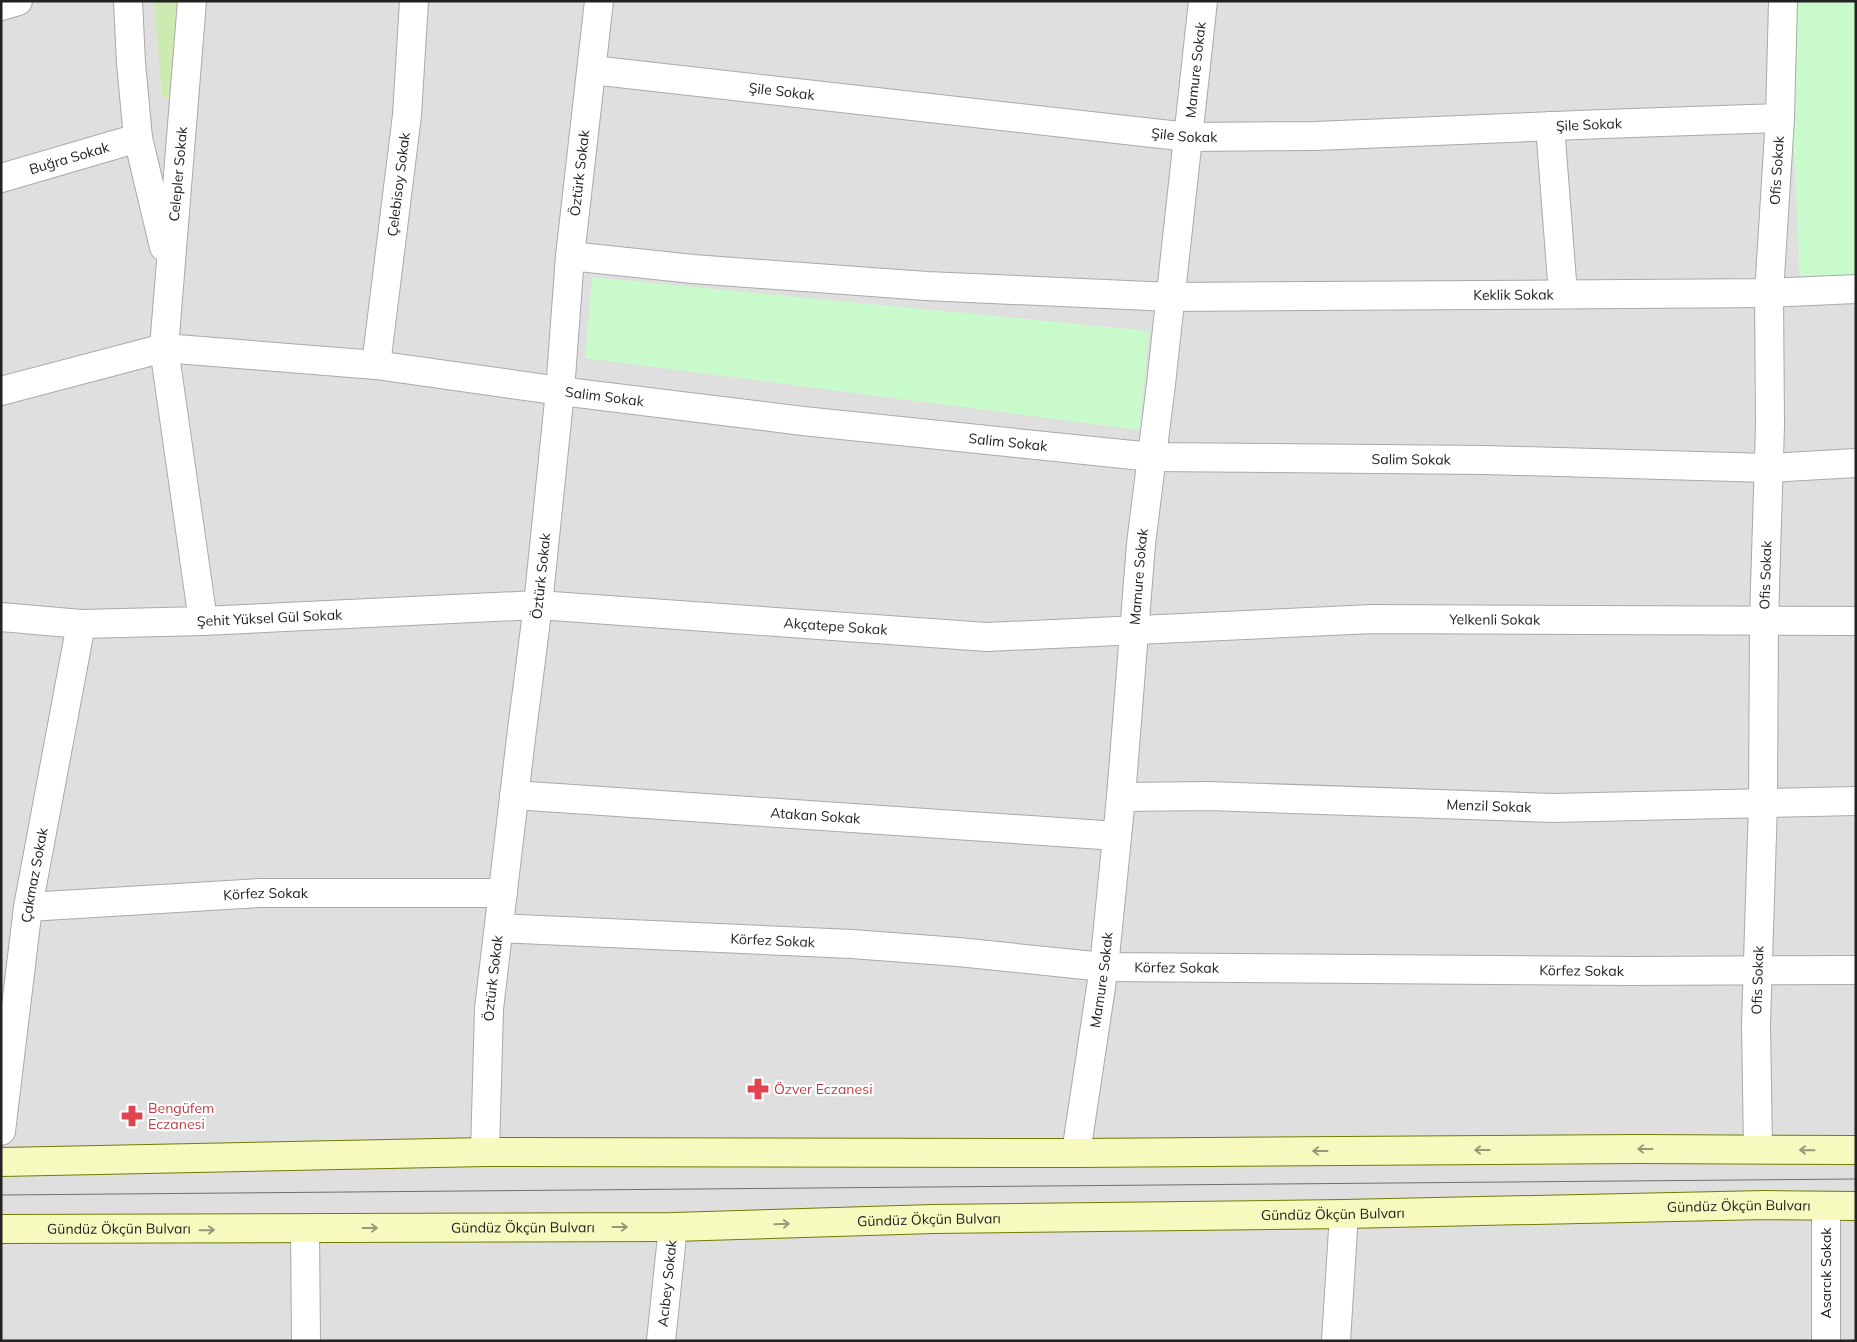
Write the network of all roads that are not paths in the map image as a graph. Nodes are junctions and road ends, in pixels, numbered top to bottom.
1 (18, 1) edge
2 (128, 1) edge
3 (192, 1) edge
4 (414, 1) edge
5 (599, 1) edge
6 (1202, 1) edge
7 (1783, 1) edge
8 (1, 6) edge
9 (592, 70) junction
10 (1780, 118) junction
11 (1550, 126) junction
12 (1188, 137) junction
13 (138, 138) junction
14 (1, 178) edge
15 (570, 256) junction
16 (170, 270) junction
17 (1856, 289) edge
18 (1769, 293) junction
19 (1563, 294) junction
20 (1171, 297) junction
21 (164, 348) junction
22 (376, 365) junction
23 (560, 390) junction
24 (1, 391) edge
25 (1152, 457) junction
26 (1856, 463) edge
27 (1768, 468) junction
28 (538, 605) junction
29 (1, 617) edge
30 (1764, 620) junction
31 (203, 621) junction
32 (1856, 621) edge
33 (81, 624) junction
34 (1134, 632) junction
35 (514, 795) junction
36 (1121, 797) junction
37 (1856, 801) edge
38 (1763, 803) junction
39 (1117, 836) junction
40 (503, 893) junction
41 (28, 907) junction
42 (499, 928) junction
43 (1104, 967) junction
44 (1856, 970) edge
45 (1758, 971) junction
46 (1, 1131) edge
47 (1758, 1149) junction
48 (1856, 1150) edge
49 (485, 1152) junction
50 (1076, 1153) junction
51 (1, 1162) edge
52 (1826, 1206) junction
53 (1856, 1206) edge
54 (1344, 1214) junction
55 (673, 1227) junction
56 (1, 1229) edge
57 (305, 1229) junction
58 (306, 1341) edge
59 (661, 1341) edge
60 (1336, 1341) edge
61 (1826, 1341) edge

1 - 8 street
2 - 13 street
3 - 16 street, Celepler Sokak
4 - 22 street, Çelebisoy Sokak
5 - 9 street, Öztürk Sokak
6 - 12 street, Mamure Sokak
7 - 10 street, Ofis Sokak
9 - 12 street, Şile Sokak
9 - 15 street, Öztürk Sokak
10 - 11 street, Şile Sokak
10 - 18 street, Ofis Sokak
11 - 12 street, Şile Sokak
11 - 19 street
12 - 20 street, Mamure Sokak
13 - 14 street, Buğra Sokak
13 - 16 street
15 - 20 street, Keklik Sokak
15 - 23 street, Öztürk Sokak
16 - 21 street, Celepler Sokak
17 - 18 street, Keklik Sokak
18 - 19 street, Keklik Sokak
18 - 27 street, Ofis Sokak
19 - 20 street, Keklik Sokak
20 - 25 street, Mamure Sokak
21 - 22 street, Salim Sokak
21 - 24 street, Salim Sokak
21 - 31 street, Celepler Sokak
22 - 23 street, Salim Sokak
23 - 25 street, Salim Sokak
23 - 28 street, Öztürk Sokak
25 - 27 street, Salim Sokak
25 - 34 street, Mamure Sokak
26 - 27 street, Salim Sokak
27 - 30 street, Ofis Sokak
28 - 31 street, Şehit Yüksel Gül Sokak
28 - 34 street, Akçatepe Sokak
28 - 35 street, Öztürk Sokak
29 - 33 street, Şehit Yüksel Gül Sokak
30 - 32 street, Yelkenli Sokak
30 - 34 street, Yelkenli Sokak
30 - 38 street, Ofis Sokak
31 - 33 street, Şehit Yüksel Gül Sokak
33 - 41 street, Çakmaz Sokak
34 - 36 street, Mamure Sokak
35 - 39 street, Atakan Sokak
35 - 40 street, Öztürk Sokak
36 - 38 street, Menzil Sokak
36 - 39 street, Mamure Sokak
37 - 38 street, Menzil Sokak
38 - 45 street, Ofis Sokak
39 - 43 street, Mamure Sokak
40 - 41 street, Körfez Sokak
40 - 42 street, Öztürk Sokak
41 - 46 street, Çakmaz Sokak
42 - 43 street, Körfez Sokak
42 - 49 street, Öztürk Sokak
43 - 45 street, Körfez Sokak
43 - 50 street, Mamure Sokak
44 - 45 street, Körfez Sokak
45 - 47 street, Ofis Sokak
48 -> 47 street
47 -> 50 street
49 - 50 street
49 - 51 street
52 - 53 street, Gündüz Ökçün Bulvarı
52 - 54 street, Gündüz Ökçün Bulvarı
52 - 61 street, Asarcık Sokak
55 -> 54 street, Gündüz Ökçün Bulvarı
54 - 60 street
57 -> 55 street, Gündüz Ökçün Bulvarı
55 - 59 street, Acıbey Sokak
56 -> 57 street, Gündüz Ökçün Bulvarı
57 - 58 street

